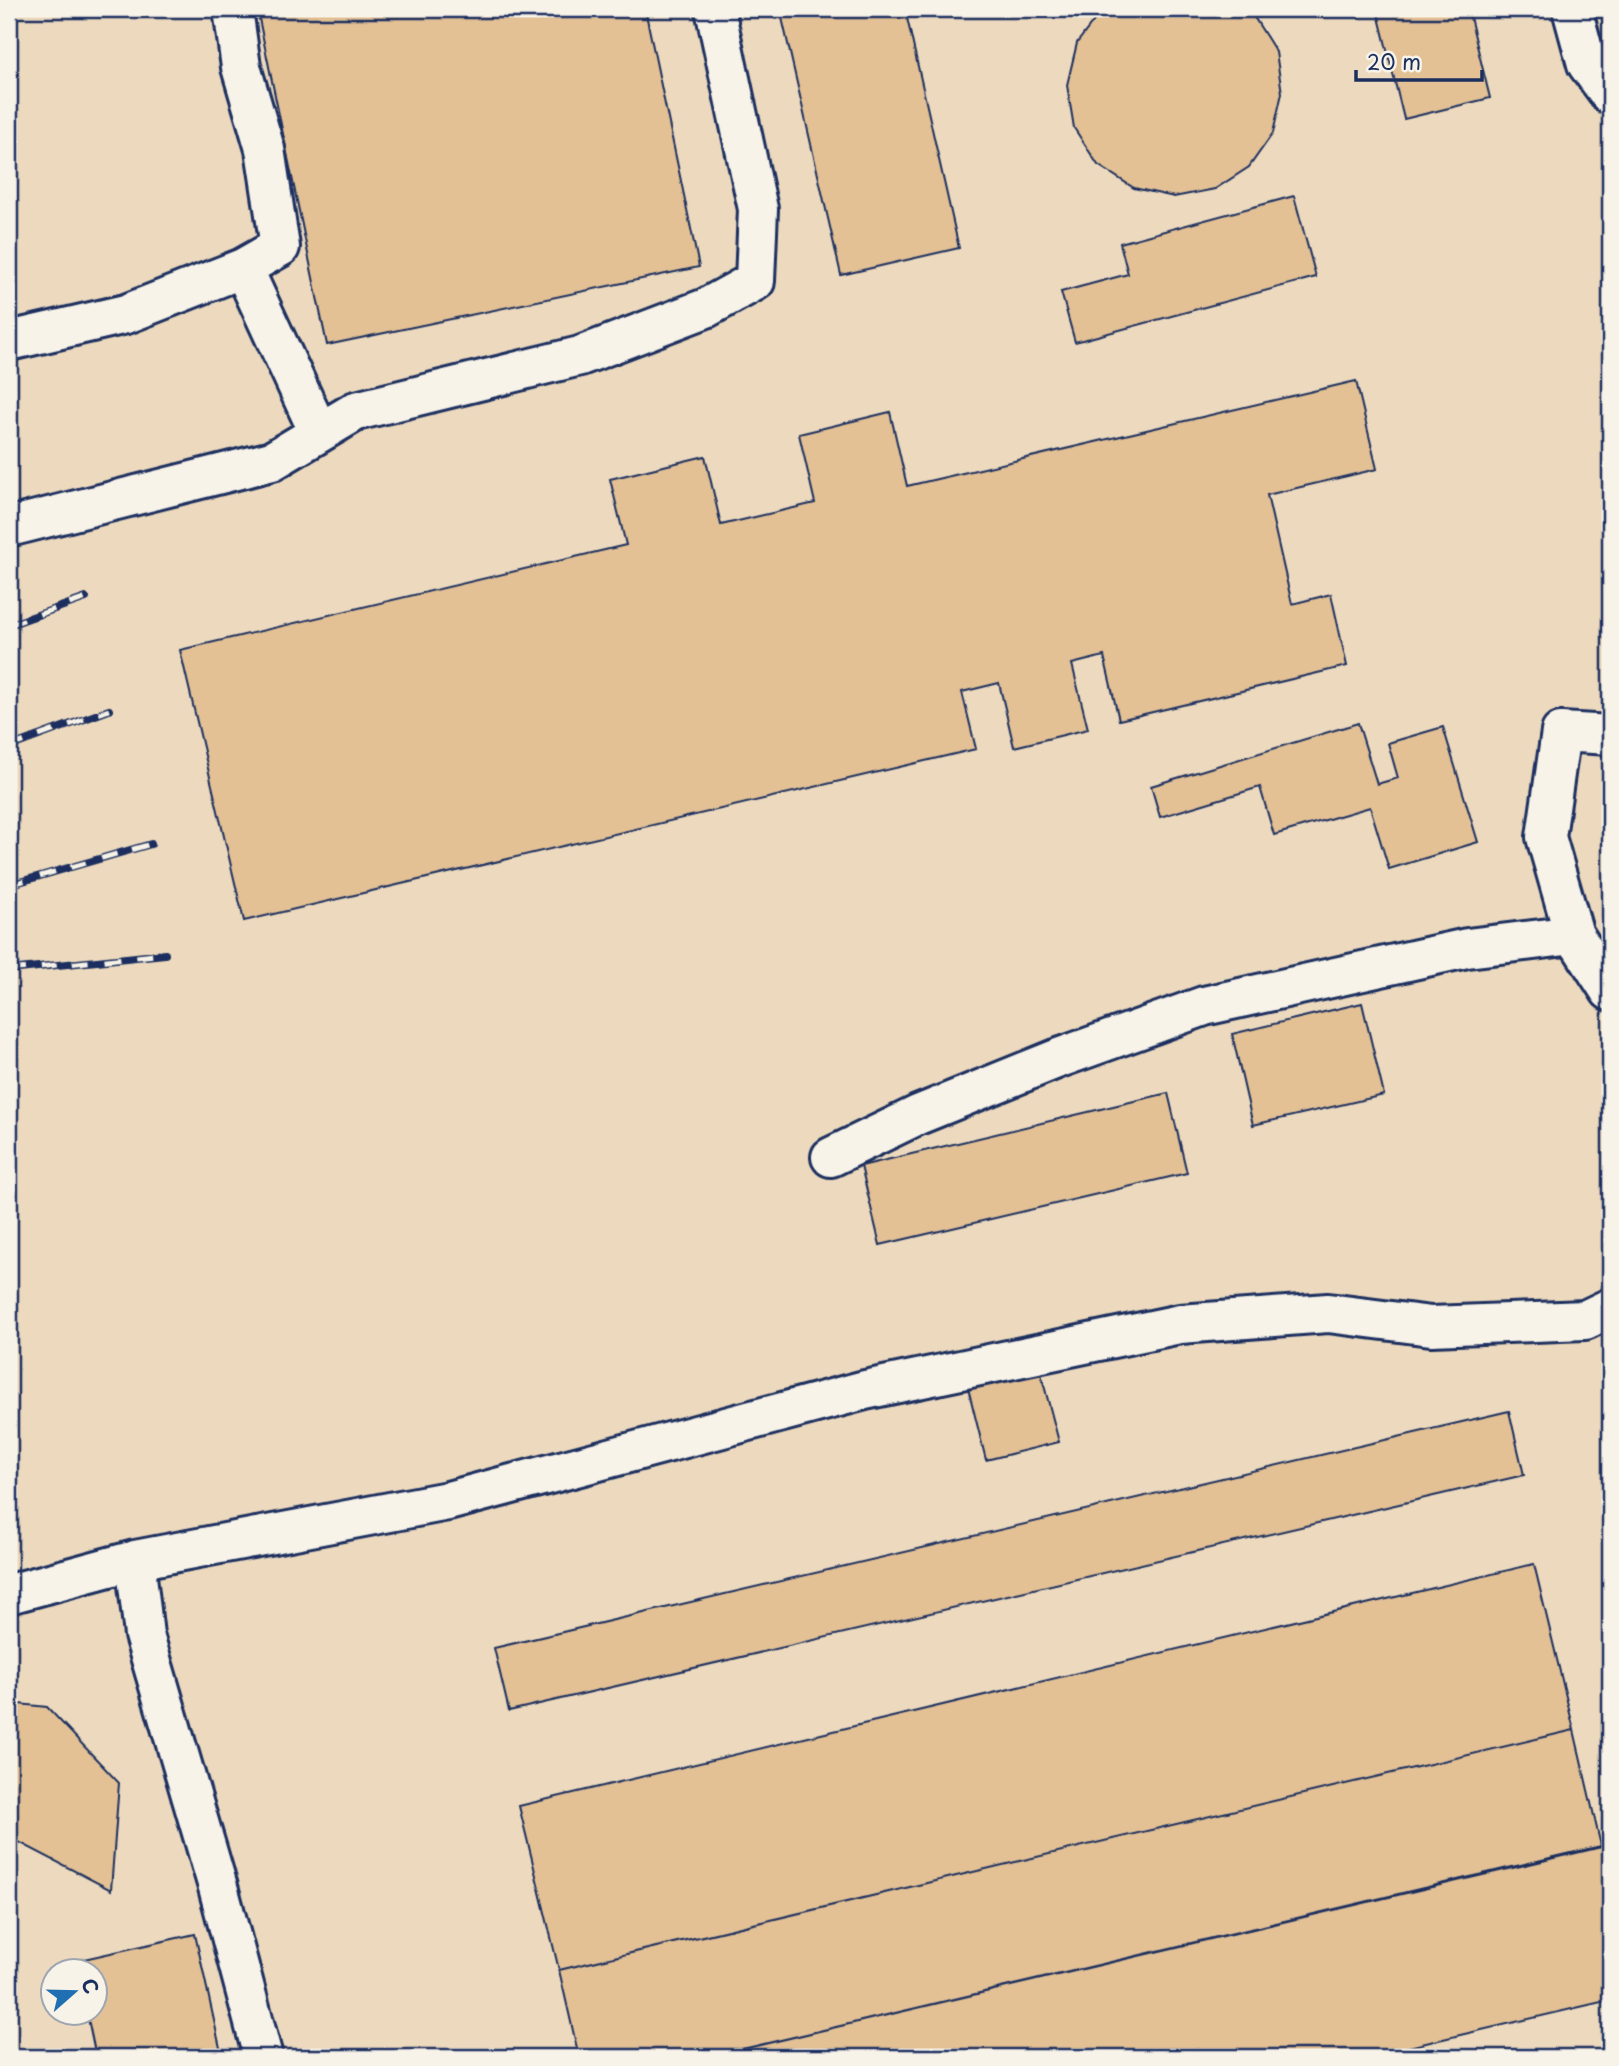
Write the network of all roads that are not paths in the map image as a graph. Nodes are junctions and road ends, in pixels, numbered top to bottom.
1 (233, 9) edge
2 (715, 9) edge
3 (1572, 9) edge
4 (1610, 95) edge
5 (243, 268) junction
6 (9, 341) edge
7 (319, 433) junction
8 (9, 527) edge
9 (1610, 735) edge
10 (1574, 935) junction
11 (1610, 990) edge
12 (831, 1157) dead end
13 (1610, 1308) edge
14 (135, 1560) junction
15 (9, 1594) edge
16 (263, 2057) edge

1 - 5 lane
2 - 7 lane
3 - 4 lane
5 - 6 lane
5 - 7 lane
7 - 8 lane
9 - 10 lane
10 - 11 lane
10 - 12 lane
13 - 14 lane
14 - 15 lane
14 - 16 lane

